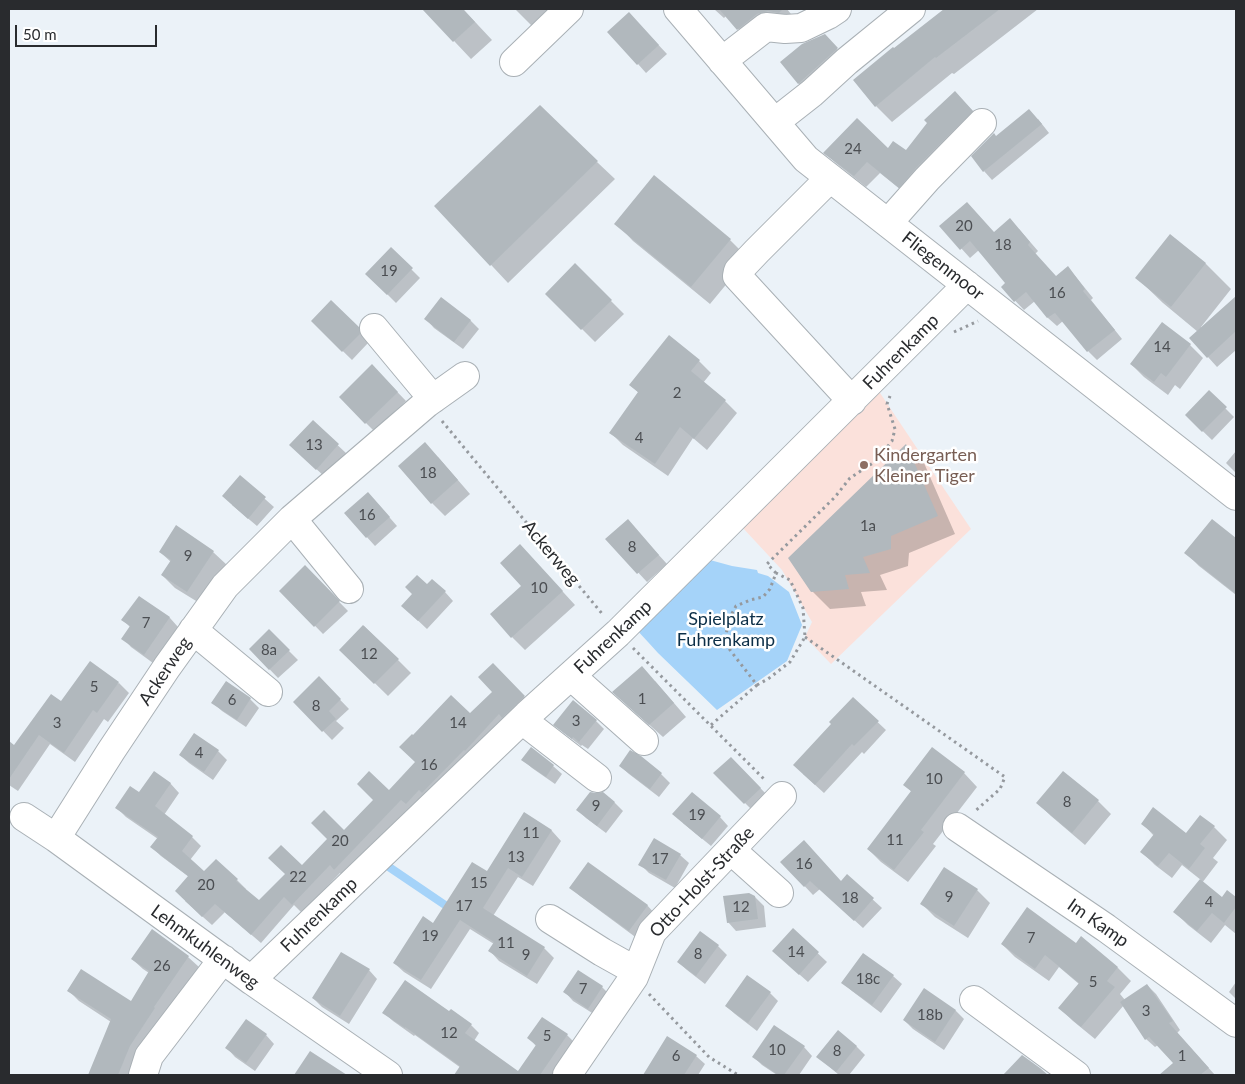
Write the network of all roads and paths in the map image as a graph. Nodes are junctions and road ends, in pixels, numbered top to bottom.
1 (569, 9) edge
2 (678, 9) edge
3 (836, 9) edge
4 (911, 9) edge
5 (722, 61) junction
6 (514, 62) dead end
7 (774, 122) junction
8 (982, 122) dead end
9 (830, 178) junction
10 (888, 223) junction
11 (967, 285) junction
12 (999, 310) junction
13 (374, 328) dead end
14 (949, 337) dead end
15 (465, 376) dead end
16 (891, 390) dead end
17 (430, 401) junction
18 (852, 401) junction
19 (1236, 496) edge
20 (292, 519) junction
21 (776, 573) junction
22 (349, 589) dead end
23 (193, 630) junction
24 (618, 634) junction
25 (805, 637) junction
26 (571, 676) junction
27 (757, 686) junction
28 (268, 692) dead end
29 (522, 720) junction
30 (711, 725) junction
31 (644, 741) dead end
32 (597, 778) dead end
33 (782, 796) joint
34 (24, 817) dead end
35 (957, 827) joint
36 (56, 838) junction
37 (731, 850) junction
38 (779, 893) dead end
39 (550, 919) dead end
40 (223, 959) junction
41 (635, 974) junction
42 (251, 980) junction
43 (974, 1000) dead end
44 (1236, 1023) edge
45 (143, 1075) edge
46 (388, 1075) edge
47 (567, 1075) edge
48 (738, 1075) edge
49 (1076, 1075) edge

1 - 6 street
2 - 5 street, Fliegenmoor
3 - 5 street
4 - 7 street
5 - 7 street, Fliegenmoor
7 - 9 street, Fliegenmoor
8 - 10 street
9 - 10 street, Fliegenmoor
9 - 18 street
10 - 11 street, Fliegenmoor
11 - 12 street, Fliegenmoor
11 - 18 street, Fuhrenkamp
12 - 14 path
12 - 19 street, Fliegenmoor
13 - 17 street
15 - 17 street, Ackerweg
16 - 21 path
17 - 20 street, Ackerweg
17 - 24 path, Ackerweg
18 - 24 street, Fuhrenkamp
20 - 22 street
20 - 23 street, Ackerweg
21 - 25 path
21 - 27 path
23 - 28 street
23 - 36 street, Ackerweg
24 - 26 street, Fuhrenkamp
24 - 30 path, Ackerweg
25 - 27 path
25 - 35 path
26 - 29 street, Fuhrenkamp
26 - 31 street
27 - 30 path
29 - 32 street
29 - 42 street, Fuhrenkamp
30 - 33 path, Ackerweg
33 - 37 street, Otto-Holst-Straße
34 - 36 street, Lehmkuhlenweg
35 - 44 street, Im Kamp
36 - 40 street, Lehmkuhlenweg
37 - 38 street
37 - 41 street, Otto-Holst-Straße
39 - 41 street
40 - 42 street, Lehmkuhlenweg
40 - 45 street
41 - 47 street, Otto-Holst-Straße
41 - 48 path
42 - 46 street, Lehmkuhlenweg
43 - 49 street

